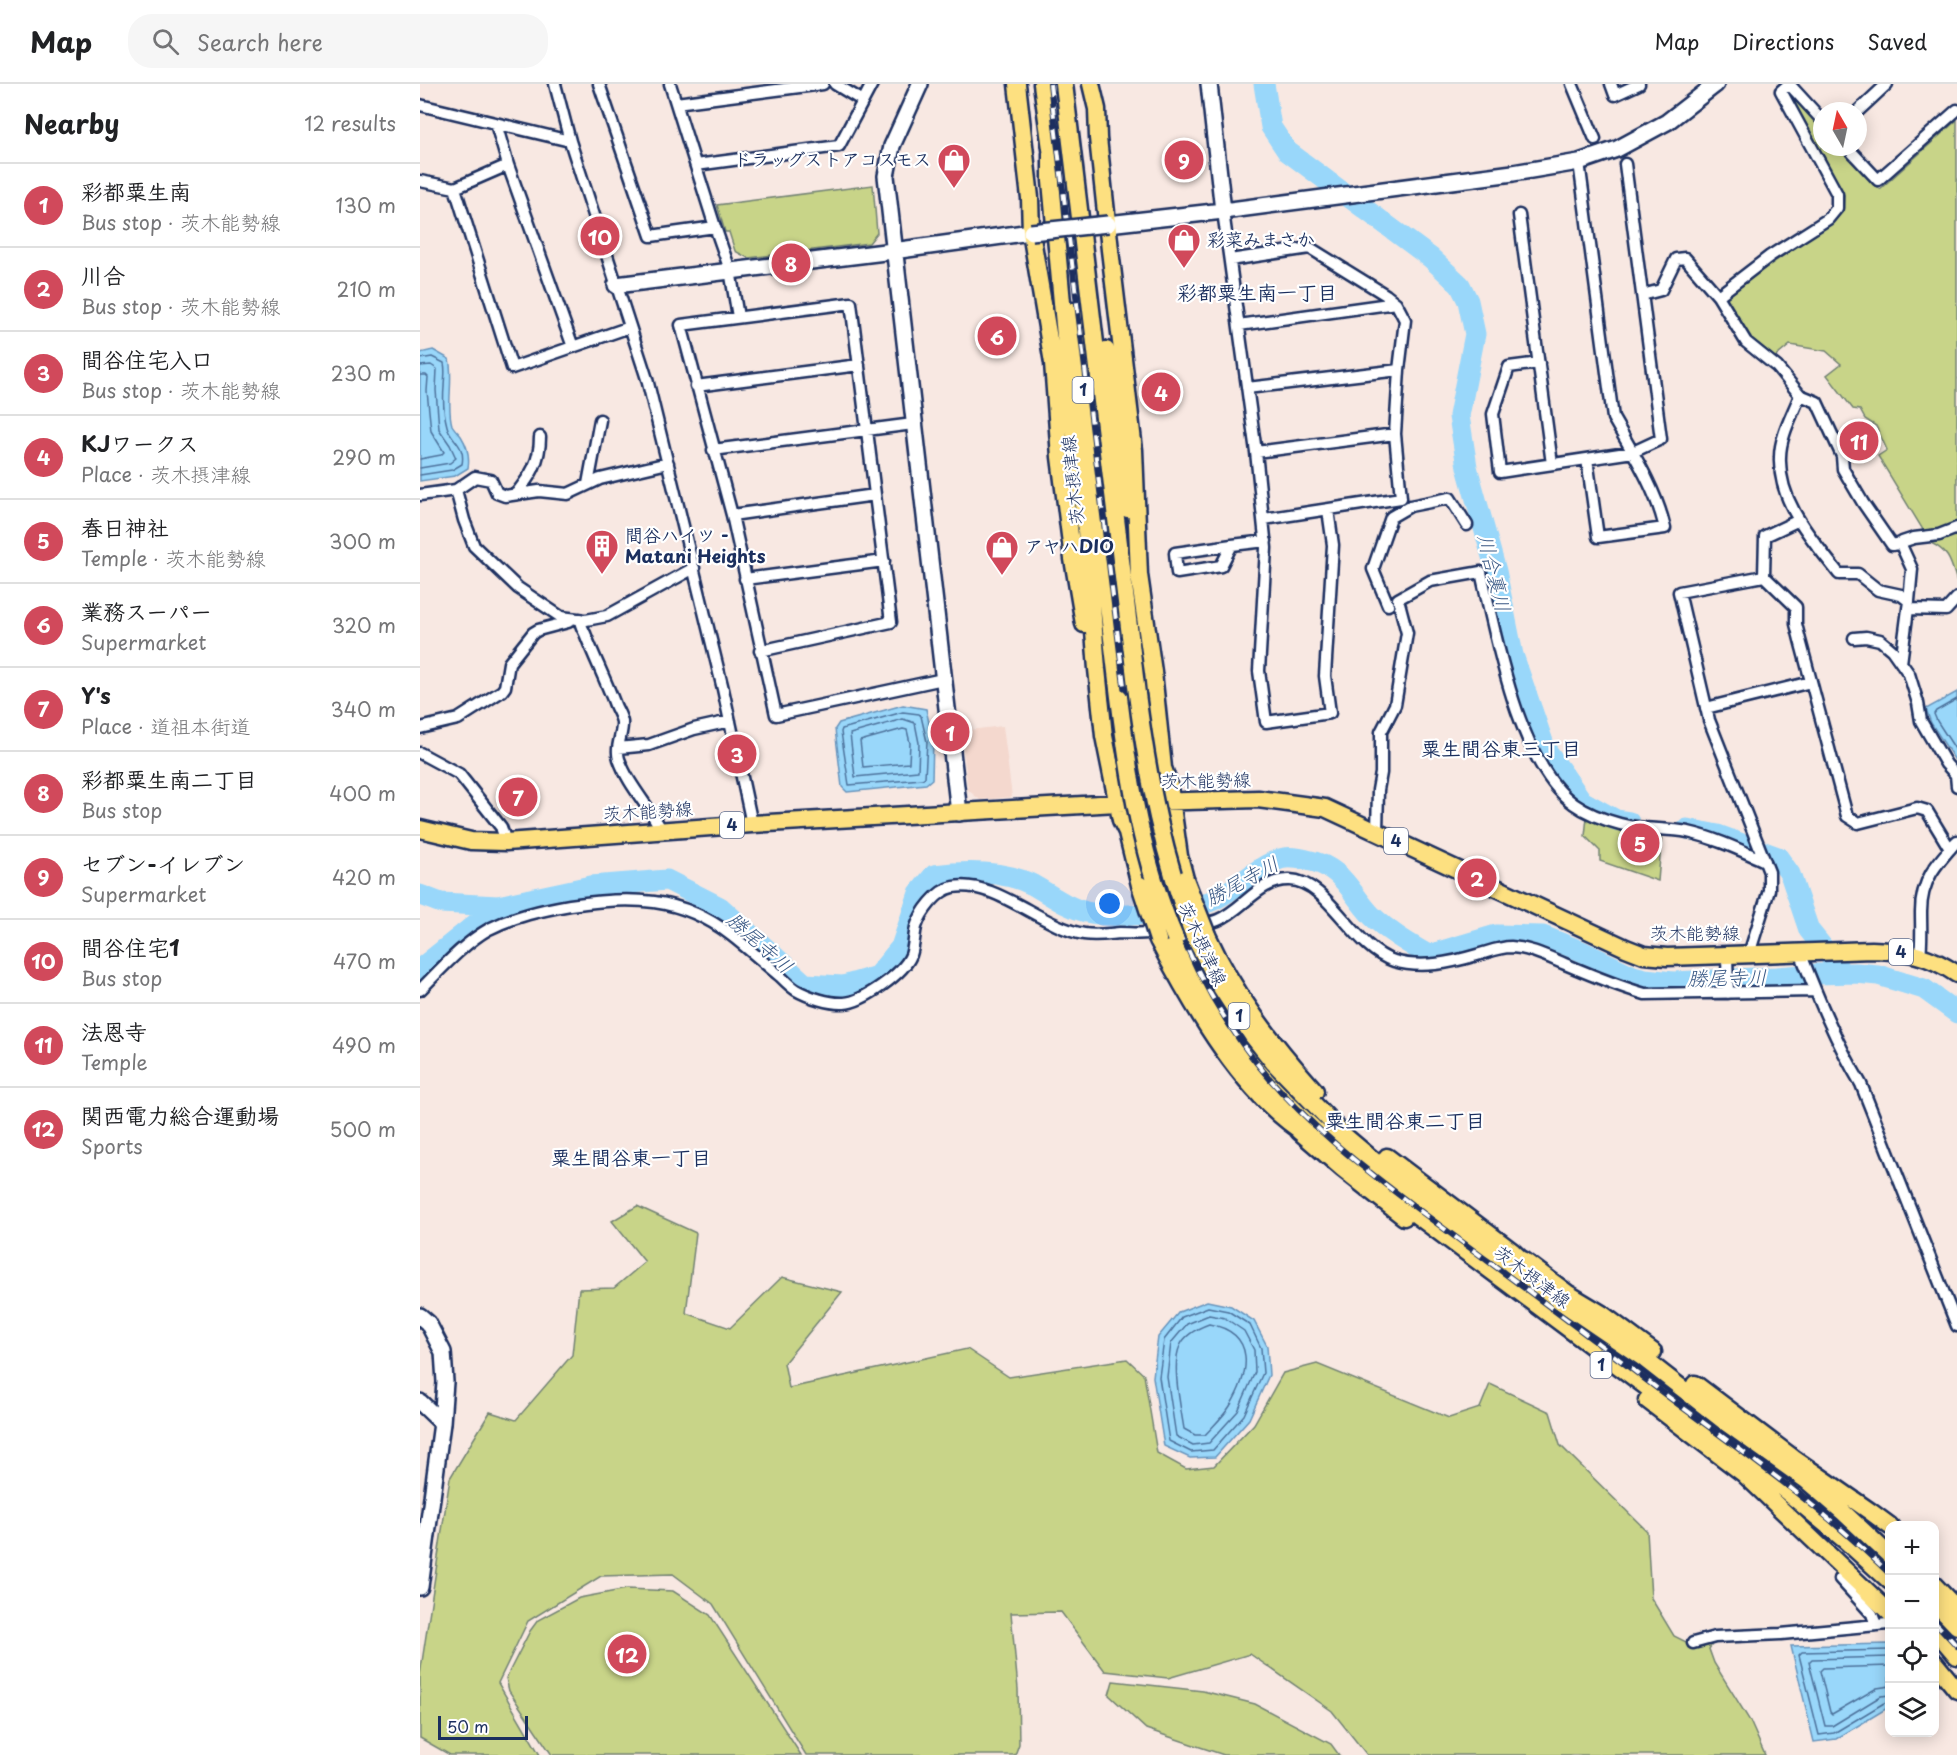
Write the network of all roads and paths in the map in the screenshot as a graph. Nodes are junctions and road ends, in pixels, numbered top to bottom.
1 (555, 84) edge
2 (599, 84) edge
3 (670, 84) edge
4 (823, 84) edge
5 (835, 84) edge
6 (872, 84) edge
7 (920, 84) edge
8 (1017, 84) edge
9 (1042, 84) edge
10 (1065, 84) edge
11 (1091, 84) edge
12 (1209, 84) edge
13 (1572, 84) edge
14 (1611, 84) edge
15 (1639, 84) edge
16 (1716, 84) edge
17 (1789, 84) edge
18 (1887, 84) edge
19 (863, 101) junction
20 (676, 103) junction
21 (1867, 103) edge
22 (420, 105) edge
23 (1813, 110) edge
24 (1957, 110) edge
25 (496, 124) junction
26 (1595, 139) dead end
27 (570, 141) junction
28 (1072, 151) junction
29 (1051, 153) junction
30 (1855, 156) edge
31 (1579, 162) junction
32 (1626, 164) dead end
33 (508, 165) junction
34 (696, 165) junction
35 (420, 181) edge
36 (455, 188) junction
37 (1223, 211) junction
38 (1519, 215) dead end
39 (1108, 224) junction
40 (715, 227) junction
41 (1031, 232) junction
42 (893, 251) junction
43 (1230, 260) junction
44 (729, 270) junction
45 (616, 285) junction
46 (1642, 295) junction
47 (1718, 296) junction
48 (1396, 303) junction
49 (738, 317) junction
50 (1239, 325) junction
51 (630, 327) junction
52 (573, 346) junction
53 (1539, 363) junction
54 (859, 365) junction
55 (1399, 370) junction
56 (696, 386) junction
57 (1247, 388) junction
58 (1800, 395) junction
59 (600, 420) dead end
60 (913, 424) junction
61 (867, 430) junction
62 (1395, 434) junction
63 (540, 437) dead end
64 (714, 450) junction
65 (1256, 452) junction
66 (1633, 452) junction
67 (1587, 459) junction
68 (668, 463) junction
69 (1552, 464) junction
70 (588, 484) junction
71 (456, 490) junction
72 (516, 494) junction
73 (420, 495) edge
74 (875, 495) junction
75 (1328, 510) junction
76 (732, 515) junction
77 (1264, 519) junction
78 (1799, 520) junction
79 (1467, 525) dead end
80 (1957, 528) edge
81 (1266, 541) junction
82 (1902, 543) junction
83 (1232, 545) junction
84 (884, 561) junction
85 (694, 568) junction
86 (1139, 575) junction
87 (1764, 576) junction
88 (745, 579) junction
89 (1957, 598) edge
90 (1388, 604) dead end
91 (1909, 605) junction
92 (574, 618) junction
93 (1854, 638) dead end
94 (760, 651) junction
95 (1901, 663) junction
96 (1096, 669) junction
97 (944, 679) junction
98 (1811, 682) junction
99 (1706, 708) junction
100 (730, 721) junction
101 (420, 728) edge
102 (618, 748) junction
103 (420, 753) edge
104 (1957, 786) edge
105 (1171, 801) junction
106 (1118, 803) junction
107 (959, 813) junction
108 (752, 824) junction
109 (420, 829) edge
110 (662, 831) junction
111 (1377, 832) junction
112 (506, 842) junction
113 (1953, 849) edge
114 (1764, 858) junction
115 (1201, 935) junction
116 (1166, 939) junction
117 (1749, 954) junction
118 (1806, 954) junction
119 (1727, 955) junction
120 (1920, 955) junction
121 (1957, 974) edge
122 (1814, 989) junction
123 (420, 990) edge
124 (1728, 993) junction
125 (1299, 1131) junction
126 (1399, 1202) junction
127 (1513, 1252) junction
128 (420, 1316) edge
129 (1593, 1323) junction
130 (1957, 1326) edge
131 (420, 1402) edge
132 (442, 1423) junction
133 (1851, 1502) junction
134 (1885, 1523) edge
135 (1885, 1535) edge
136 (1885, 1551) edge
137 (1833, 1559) junction
138 (1939, 1575) edge
139 (1885, 1576) edge
140 (420, 1587) edge
141 (1939, 1590) edge
142 (1885, 1593) edge
143 (1957, 1594) edge
144 (1939, 1606) edge
145 (1957, 1609) edge
146 (1884, 1621) edge
147 (1957, 1626) edge
148 (1939, 1634) edge
149 (1693, 1643) dead end
150 (1939, 1651) edge
151 (1957, 1656) edge
152 (1939, 1667) edge
153 (1957, 1672) edge
154 (1957, 1689) edge

1 - 27 street
2 - 40 street
3 - 20 street
4 - 20 street
5 - 19 street
6 - 19 street
7 - 42 street
8 - 41 main road
9 - 29 main road, 茨木摂津線 / 1
10 - 28 main road, 茨木摂津線 / 1
11 - 39 main road
12 - 37 street
13 - 26 street
14 - 15 street
16 - 31 street
17 - 23 street
17 - 47 street
18 - 21 street
19 - 34 street
20 - 34 street
22 - 25 street
24 - 30 street
25 - 27 street
25 - 33 street
27 - 45 street
28 - 86 main road
28 - 115 main road, 茨木摂津線 / 1, bridge
29 - 96 main road
29 - 116 main road, 茨木摂津線 / 1, bridge
31 - 37 street
31 - 66 street
32 - 46 street
33 - 36 street
33 - 52 street
34 - 40 street
35 - 36 street
36 - 52 street
37 - 39 street
37 - 43 street
38 - 53 street
39 - 41 street, bridge
39 - 86 main road
40 - 44 street
41 - 42 street
41 - 96 main road
42 - 44 street
42 - 60 street
43 - 48 street
43 - 50 street
44 - 45 street
44 - 49 street
45 - 51 street
46 - 47 street
46 - 66 street
47 - 58 street
48 - 50 street
48 - 55 street
49 - 54 street
49 - 56 street
50 - 57 street
51 - 52 street
51 - 68 street
53 - 69 street
53 - 69 street
54 - 56 street
54 - 61 street
55 - 57 street
55 - 62 street
56 - 64 street
57 - 65 street
58 - 78 street
58 - 82 street
59 - 70 street
60 - 61 street
60 - 97 street
61 - 64 street
61 - 74 street
62 - 65 street
62 - 75 street
63 - 72 street
64 - 76 street
65 - 77 street
66 - 67 street
66 - 67 street
67 - 69 street
68 - 70 street
68 - 85 street
70 - 72 street
71 - 72 street
71 - 73 street
71 - 92 street
74 - 76 street
74 - 84 street
75 - 77 street
75 - 81 street
76 - 88 street
77 - 81 street
78 - 87 street
78 - 91 street
79 - 90 street
80 - 82 street
81 - 83 street
82 - 91 street
83 - 83 street
84 - 88 street
84 - 94 street
85 - 92 street
85 - 100 street
86 - 105 main road
87 - 98 street
87 - 99 street
88 - 94 street
89 - 91 street
91 - 95 street
92 - 101 street
92 - 102 street
93 - 95 street
94 - 97 street
95 - 104 street
96 - 106 main road
97 - 107 street
98 - 99 street
98 - 113 street
99 - 114 street
100 - 102 street
100 - 108 street
102 - 110 street
103 - 112 street
105 - 106 main road, 茨木能勢線 / 4
105 - 111 main road, 茨木能勢線 / 4
105 - 115 main road, bridge
106 - 107 main road, 茨木能勢線 / 4
106 - 116 main road, bridge
107 - 108 main road, 茨木能勢線 / 4
108 - 110 main road, 茨木能勢線 / 4
109 - 112 main road, 茨木能勢線 / 4
110 - 112 main road, 茨木能勢線 / 4
111 - 114 street
111 - 119 main road, 茨木能勢線 / 4
113 - 120 street
114 - 117 street
115 - 127 main road, 1
115 - 129 main road, 茨木摂津線 / 1
116 - 125 main road
116 - 126 main road, 茨木摂津線 / 1
117 - 118 main road, 茨木能勢線 / 4
117 - 119 main road, 茨木能勢線 / 4
118 - 120 main road, 茨木能勢線 / 4
118 - 122 street
119 - 124 street
120 - 121 main road, 茨木能勢線 / 4
122 - 124 street
122 - 130 street
123 - 124 street
125 - 126 main road
125 - 137 main road, 1
126 - 139 main road, 茨木摂津線 / 1
127 - 129 main road, 1
127 - 133 main road, 1
128 - 132 street
129 - 136 main road, 茨木摂津線 / 1
131 - 132 street
132 - 140 street
133 - 134 main road, 1
133 - 135 main road, 1
137 - 142 main road, 1
137 - 146 main road, 1
138 - 143 main road
141 - 145 main road
144 - 147 main road
146 - 149 street
148 - 151 main road
150 - 153 main road
152 - 154 main road

